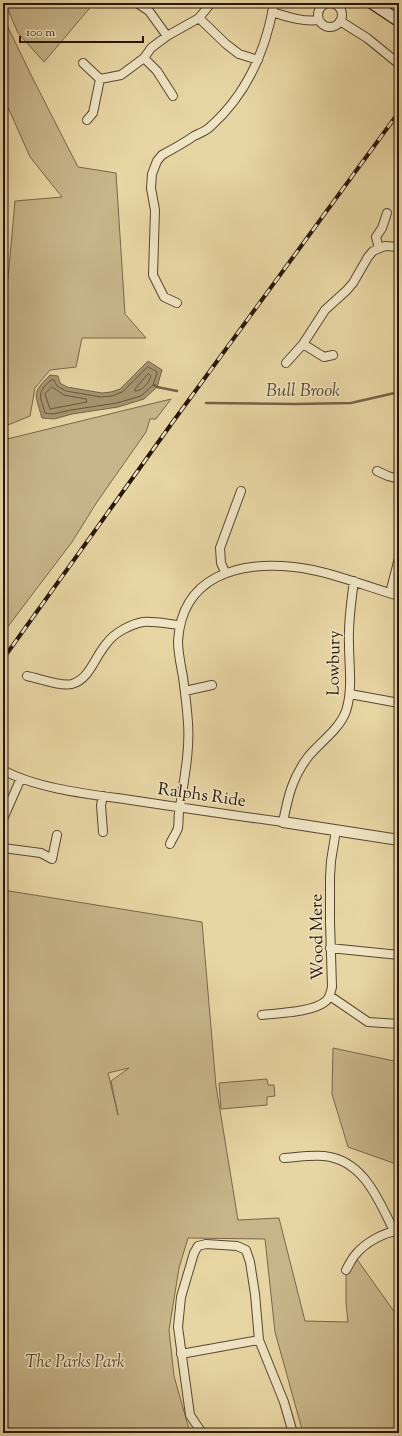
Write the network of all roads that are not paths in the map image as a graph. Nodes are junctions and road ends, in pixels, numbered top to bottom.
1 (137, 3) edge
2 (211, 3) edge
3 (274, 3) edge
4 (372, 3) edge
5 (272, 12) junction
6 (199, 18) junction
7 (319, 20) junction
8 (340, 20) junction
9 (399, 22) edge
10 (167, 36) junction
11 (144, 58) junction
12 (258, 60) junction
13 (83, 63) dead end
14 (399, 64) edge
15 (100, 79) junction
16 (173, 96) dead end
17 (87, 120) dead end
18 (387, 214) dead end
19 (399, 247) edge
20 (379, 248) junction
21 (177, 303) dead end
22 (304, 344) junction
23 (333, 355) dead end
24 (286, 363) dead end
25 (378, 471) dead end
26 (399, 479) edge
27 (241, 491) dead end
28 (399, 558) edge
29 (225, 572) junction
30 (354, 581) junction
31 (390, 593) junction
32 (399, 596) edge
33 (180, 625) junction
34 (27, 676) dead end
35 (212, 685) dead end
36 (185, 691) junction
37 (350, 694) junction
38 (399, 703) edge
39 (3, 770) edge
40 (21, 778) junction
41 (103, 796) junction
42 (6, 804) edge
43 (180, 808) junction
44 (3, 819) edge
45 (283, 822) junction
46 (336, 830) junction
47 (103, 832) dead end
48 (57, 836) dead end
49 (399, 840) edge
50 (170, 844) dead end
51 (3, 848) edge
52 (330, 948) junction
53 (399, 955) edge
54 (330, 996) junction
55 (262, 1015) dead end
56 (399, 1024) edge
57 (284, 1158) dead end
58 (397, 1231) edge
59 (346, 1270) dead end
60 (259, 1340) junction
61 (181, 1354) junction
62 (202, 1433) edge
63 (293, 1433) edge

1 - 10 street
2 - 6 street
3 - 5 street
4 - 9 main road
5 - 7 street
5 - 12 street
6 - 10 street
6 - 12 street
7 - 8 street
7 - 8 street
8 - 14 street
10 - 11 street
11 - 15 street
11 - 16 street
12 - 21 street
13 - 15 street
15 - 17 street
18 - 20 street
19 - 20 street
20 - 22 street
22 - 23 street
22 - 24 street
25 - 26 street
27 - 29 street
28 - 31 street
29 - 30 street
29 - 33 street
30 - 31 street
30 - 37 street, Lowbury
31 - 32 street
33 - 34 street
33 - 36 street
35 - 36 street
36 - 43 street
37 - 38 street
37 - 45 street, Lowbury
39 - 40 street, Ralphs Ride
40 - 41 street, Ralphs Ride
40 - 42 street
41 - 43 street, Ralphs Ride
41 - 47 street
42 - 44 street
43 - 45 street, Ralphs Ride
43 - 50 street
45 - 46 street, Ralphs Ride
46 - 49 street, Ralphs Ride
46 - 52 street, Wood Mere
48 - 51 street
52 - 53 street
52 - 54 street, Wood Mere
54 - 55 street, Wood Mere
54 - 56 street
57 - 58 street
58 - 59 street
60 - 61 street
60 - 61 street
60 - 63 street
61 - 62 street

